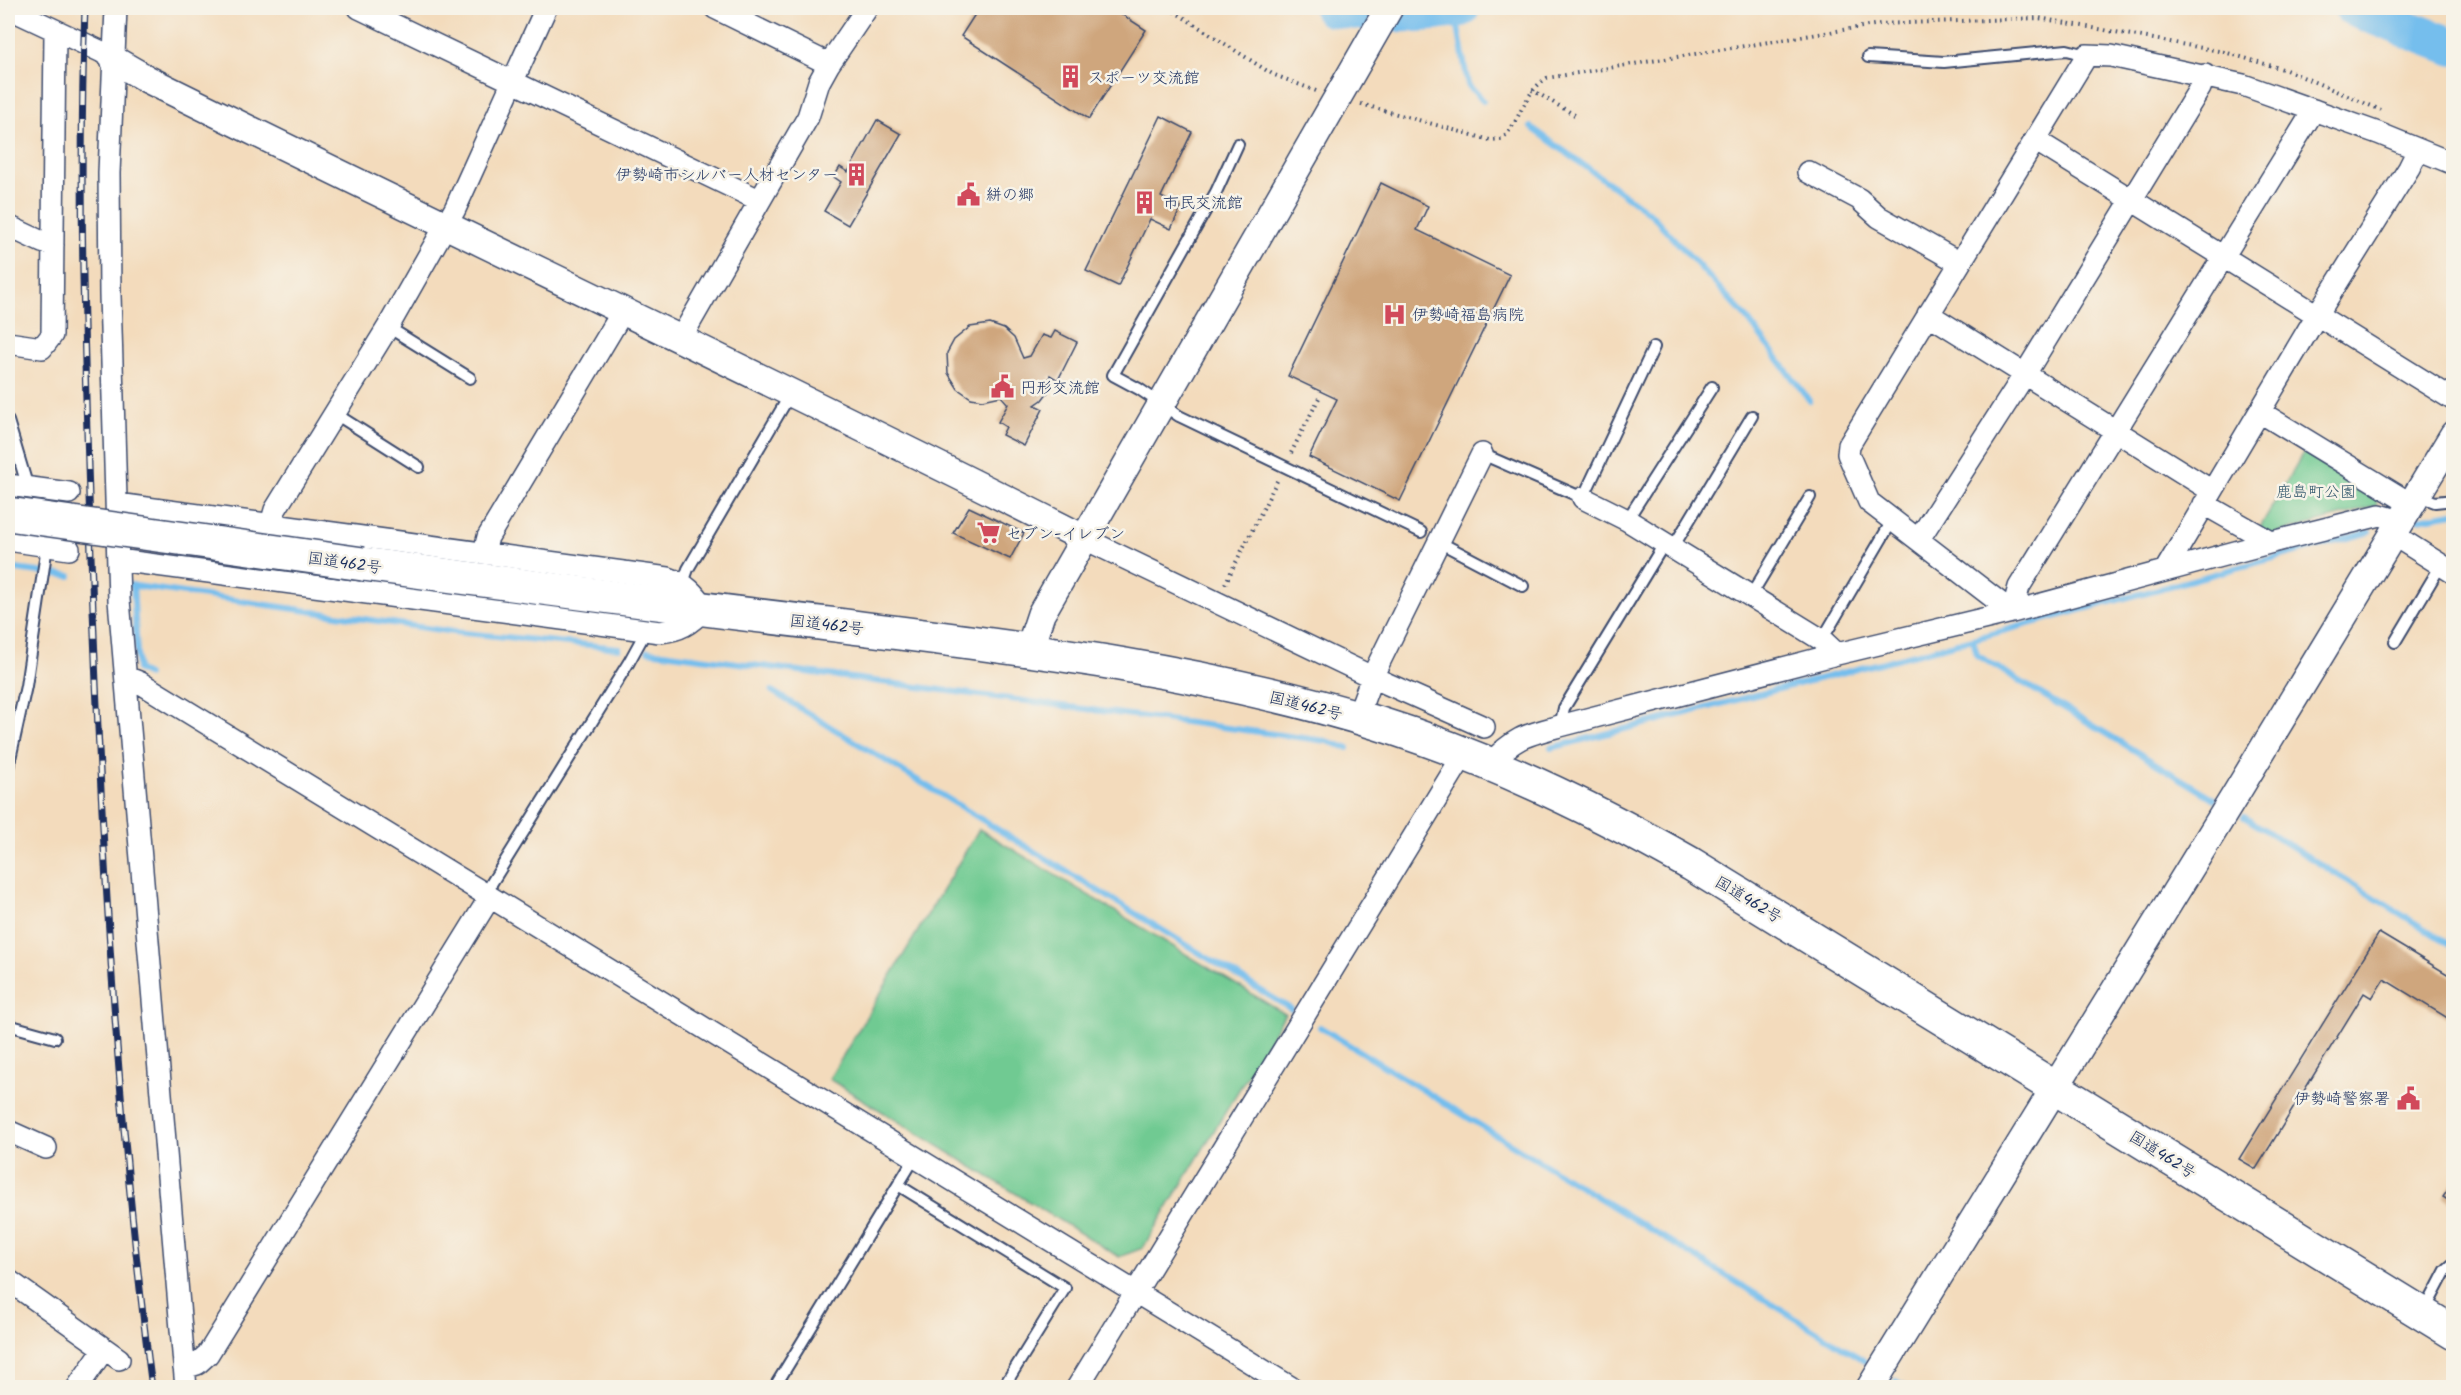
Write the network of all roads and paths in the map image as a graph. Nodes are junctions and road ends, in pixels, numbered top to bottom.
1 (8, 8) edge
2 (116, 8) edge
3 (359, 8) edge
4 (546, 8) edge
5 (715, 8) edge
6 (867, 8) edge
7 (1169, 8) edge
8 (1389, 8) edge
9 (56, 31) junction
10 (2087, 55) junction
11 (1868, 57) dead end
12 (114, 60) junction
13 (828, 64) junction
14 (2205, 75) junction
15 (513, 81) junction
16 (1532, 90) dead end
17 (1331, 91) junction
18 (2314, 110) junction
19 (1578, 117) dead end
20 (2036, 140) junction
21 (1238, 144) dead end
22 (2418, 150) junction
23 (2454, 164) edge
24 (1808, 172) dead end
25 (759, 200) junction
26 (2131, 200) junction
27 (8, 226) edge
28 (445, 227) junction
29 (53, 245) junction
30 (2223, 257) junction
31 (1960, 263) junction
32 (623, 311) junction
33 (1928, 314) junction
34 (2317, 315) junction
35 (388, 327) junction
36 (681, 338) junction
37 (8, 343) edge
38 (1653, 347) dead end
39 (2025, 374) junction
40 (470, 378) dead end
41 (1712, 387) dead end
42 (791, 393) junction
43 (1319, 398) dead end
44 (2454, 400) edge
45 (1162, 404) junction
46 (2260, 412) junction
47 (334, 413) junction
48 (1752, 416) dead end
49 (8, 421) edge
50 (2115, 430) junction
51 (2454, 434) edge
52 (1482, 453) joint
53 (419, 466) dead end
54 (1284, 466) junction
55 (8, 485) edge
56 (28, 488) junction
57 (69, 493) dead end
58 (1810, 496) dead end
59 (2208, 497) junction
60 (1583, 498) junction
61 (2454, 500) edge
62 (117, 504) junction
63 (2405, 513) junction
64 (8, 514) edge
65 (1627, 520) junction
66 (1892, 520) junction
67 (272, 525) junction
68 (1430, 537) junction
69 (1085, 539) junction
70 (1919, 539) junction
71 (8, 540) edge
72 (2271, 542) junction
73 (1668, 547) junction
74 (42, 549) junction
75 (69, 549) dead end
76 (484, 552) junction
77 (118, 560) junction
78 (2166, 569) junction
79 (2447, 569) edge
80 (683, 583) junction
81 (1523, 586) dead end
82 (1750, 597) junction
83 (1216, 603) junction
84 (704, 609) junction
85 (2012, 612) junction
86 (646, 631) junction
87 (2395, 642) dead end
88 (1830, 647) junction
89 (1029, 650) junction
90 (126, 677) junction
91 (1372, 677) junction
92 (1357, 717) junction
93 (1560, 726) junction
94 (1484, 727) dead end
95 (1477, 759) junction
96 (8, 768) edge
97 (490, 897) junction
98 (8, 1025) edge
99 (55, 1038) dead end
100 (2055, 1087) junction
101 (8, 1131) edge
102 (46, 1148) dead end
103 (915, 1157) junction
104 (898, 1185) junction
105 (2454, 1263) edge
106 (8, 1280) edge
107 (1136, 1291) junction
108 (2422, 1315) junction
109 (2454, 1333) edge
110 (185, 1378) edge
111 (76, 1388) edge
112 (774, 1388) edge
113 (1003, 1388) edge
114 (1077, 1388) edge
115 (1292, 1388) edge
116 (1870, 1388) edge

1 - 9 street
2 - 12 street
3 - 15 street
4 - 15 street
5 - 13 street
6 - 13 street
7 - 17 path
8 - 17 street
9 - 12 street
9 - 29 street
10 - 11 lane
10 - 14 street
10 - 20 street
12 - 28 street
12 - 62 street
13 - 25 street
14 - 18 street
14 - 26 street
15 - 25 street
15 - 28 street
16 - 19 path
17 - 45 street
18 - 22 street
18 - 30 street
20 - 26 street
20 - 31 street
21 - 45 lane
22 - 23 street
22 - 34 street
24 - 31 street
25 - 36 street
26 - 30 street
26 - 39 street
27 - 29 street
28 - 32 street
28 - 35 street
29 - 37 street
30 - 34 street
30 - 50 street
31 - 33 street
32 - 36 street
32 - 76 street
33 - 39 street
33 - 66 street
34 - 44 street
34 - 46 street
35 - 40 lane
35 - 47 street
36 - 42 street
38 - 60 lane
39 - 50 street
39 - 70 street
41 - 65 lane
42 - 69 street
42 - 80 lane
43 - 54 path
45 - 54 lane
45 - 69 street
46 - 59 street
46 - 63 street
47 - 53 lane
47 - 67 street
48 - 73 lane
49 - 56 lane
50 - 59 street
50 - 85 street
51 - 63 street
52 - 60 lane
52 - 68 street
54 - 68 lane
54 - 83 path
55 - 56 street
56 - 57 street
56 - 74 street
58 - 82 lane
59 - 72 street
59 - 78 street
60 - 65 street
61 - 63 lane
62 - 67 street
62 - 77 street
63 - 72 street
63 - 79 street
63 - 100 street
64 - 84 highway, 国道462号, bridge
65 - 73 street
66 - 70 street
66 - 88 lane
67 - 76 street
68 - 81 lane
68 - 91 street
69 - 83 street
69 - 89 street
70 - 85 street
71 - 74 street
72 - 78 street
73 - 82 street
73 - 93 lane
74 - 75 street
74 - 96 lane
76 - 80 street
77 - 86 street
77 - 90 street
78 - 85 street
79 - 87 lane
80 - 84 street
82 - 88 street
83 - 91 street
84 - 86 street
84 - 89 highway, 国道462号
85 - 88 street
86 - 97 lane
88 - 93 street
89 - 92 highway, 国道462号
90 - 97 street
90 - 110 street
91 - 92 street
91 - 94 street
92 - 95 highway, 国道462号
93 - 95 street
95 - 100 highway, 国道462号
95 - 107 street
97 - 103 street
97 - 110 street
98 - 99 lane
100 - 108 highway, 国道462号
100 - 116 street
101 - 102 street
103 - 104 lane
103 - 107 street
104 - 112 lane
104 - 113 lane
105 - 108 lane
106 - 111 street
107 - 114 street
107 - 115 street
108 - 109 highway, 国道462号

